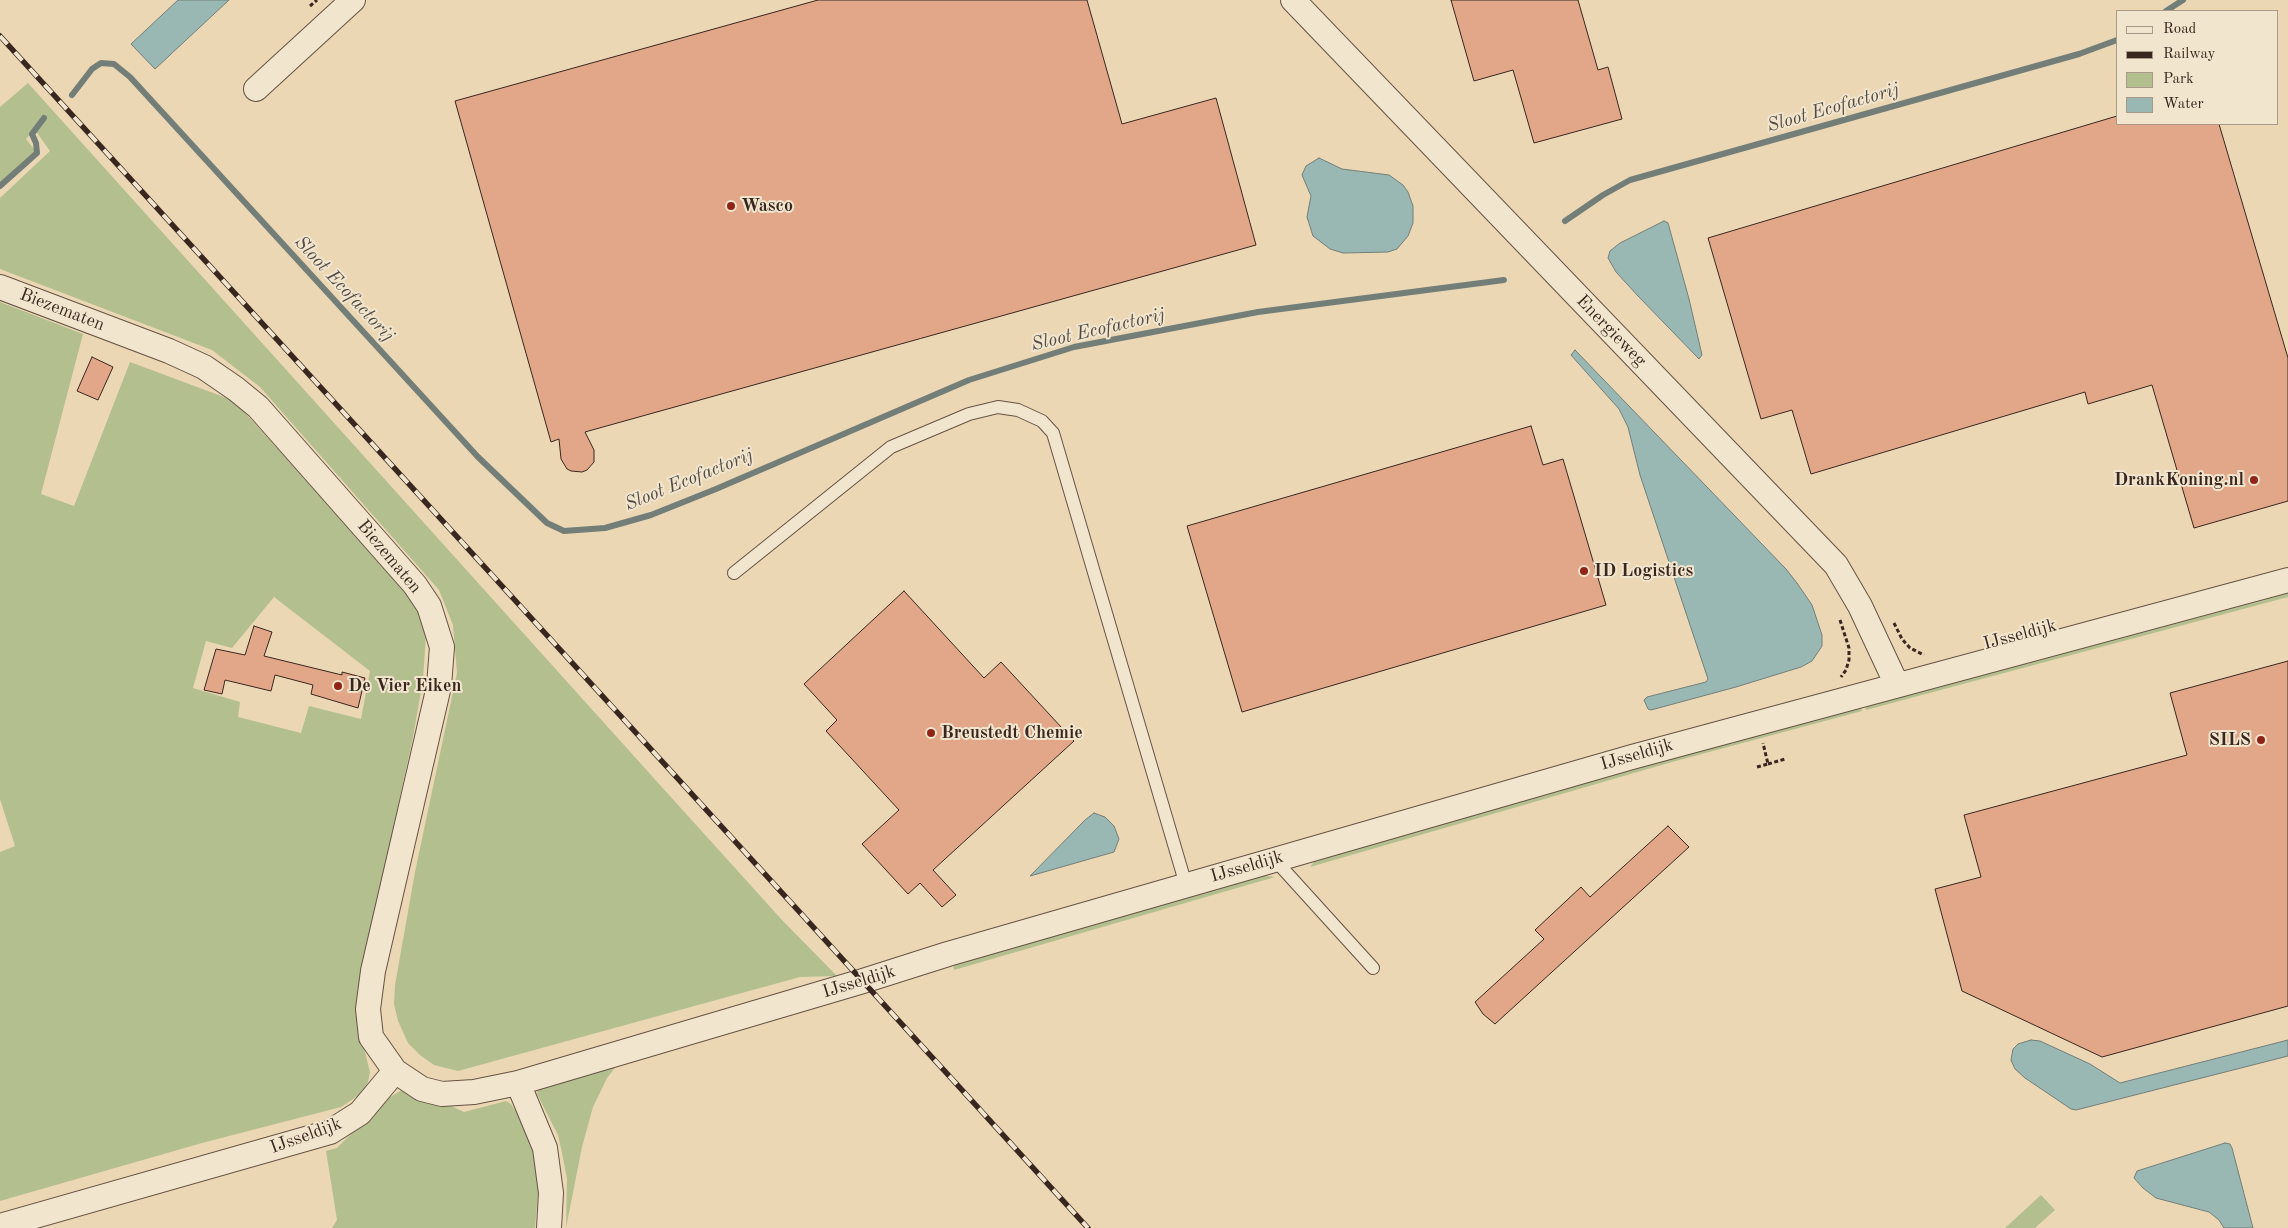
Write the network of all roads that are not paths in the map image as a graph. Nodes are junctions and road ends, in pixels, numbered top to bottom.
1 (353, 0) edge
2 (1293, 0) edge
3 (256, 89) dead end
4 (0, 287) edge
5 (734, 573) dead end
6 (2288, 580) edge
7 (1896, 685) junction
8 (1275, 860) junction
9 (1186, 885) junction
10 (1373, 968) dead end
11 (395, 1071) junction
12 (518, 1083) junction
13 (0, 1226) edge
14 (549, 1228) edge

1 - 3 street
2 - 7 street, Energieweg
4 - 11 street, Biezematen
5 - 9 lane
6 - 7 street, IJsseldijk
7 - 8 street, IJsseldijk
8 - 9 street, IJsseldijk
8 - 10 lane
9 - 12 street, IJsseldijk
11 - 12 street, IJsseldijk
11 - 13 street, IJsseldijk
12 - 14 street

